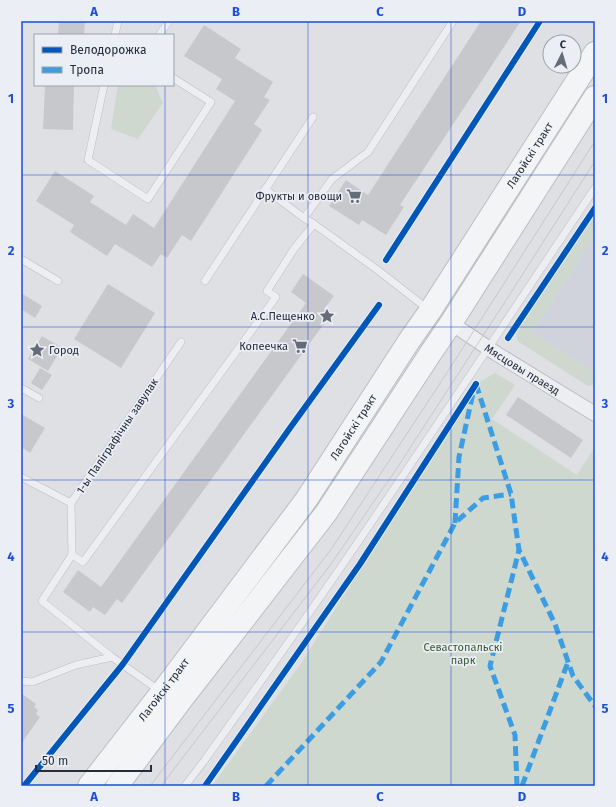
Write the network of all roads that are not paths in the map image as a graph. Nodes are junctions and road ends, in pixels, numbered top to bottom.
1 (118, 21) edge
2 (169, 21) edge
3 (453, 21) edge
4 (115, 34) edge
5 (160, 34) edge
6 (595, 53) edge
7 (174, 79) edge
8 (104, 86) edge
9 (595, 97) edge
10 (313, 116) dead end
11 (595, 188) edge
12 (265, 189) junction
13 (304, 218) junction
14 (314, 224) junction
15 (21, 259) edge
16 (58, 281) dead end
17 (206, 281) dead end
18 (430, 311) junction
19 (451, 323) junction
20 (181, 342) dead end
21 (488, 349) junction
22 (21, 388) edge
23 (39, 398) dead end
24 (595, 414) edge
25 (21, 477) edge
26 (70, 503) junction
27 (72, 555) junction
28 (112, 656) junction
29 (21, 681) edge
30 (162, 692) junction
31 (89, 786) edge
32 (117, 786) edge
33 (185, 786) edge

1 - 4 lane
2 - 5 lane
3 - 13 lane
6 - 18 main road, Лагойскі тракт
7 - 8 lane
9 - 19 main road, Лагойскі тракт
10 - 12 lane
11 - 21 lane
12 - 13 lane
12 - 17 lane
13 - 14 lane
14 - 18 lane
14 - 27 lane
15 - 16 lane
18 - 19 main road
18 - 30 main road, Лагойскі тракт
19 - 21 street, Мясцовы праезд
19 - 32 main road, Лагойскі тракт
20 - 26 lane, 1-ы Паліграфічны завулак
21 - 24 street, Мясцовы праезд
21 - 33 lane
22 - 23 lane
25 - 26 lane, 1-ы Паліграфічны завулак
26 - 27 lane
27 - 28 lane
28 - 29 lane
28 - 30 lane
30 - 31 main road, Лагойскі тракт

